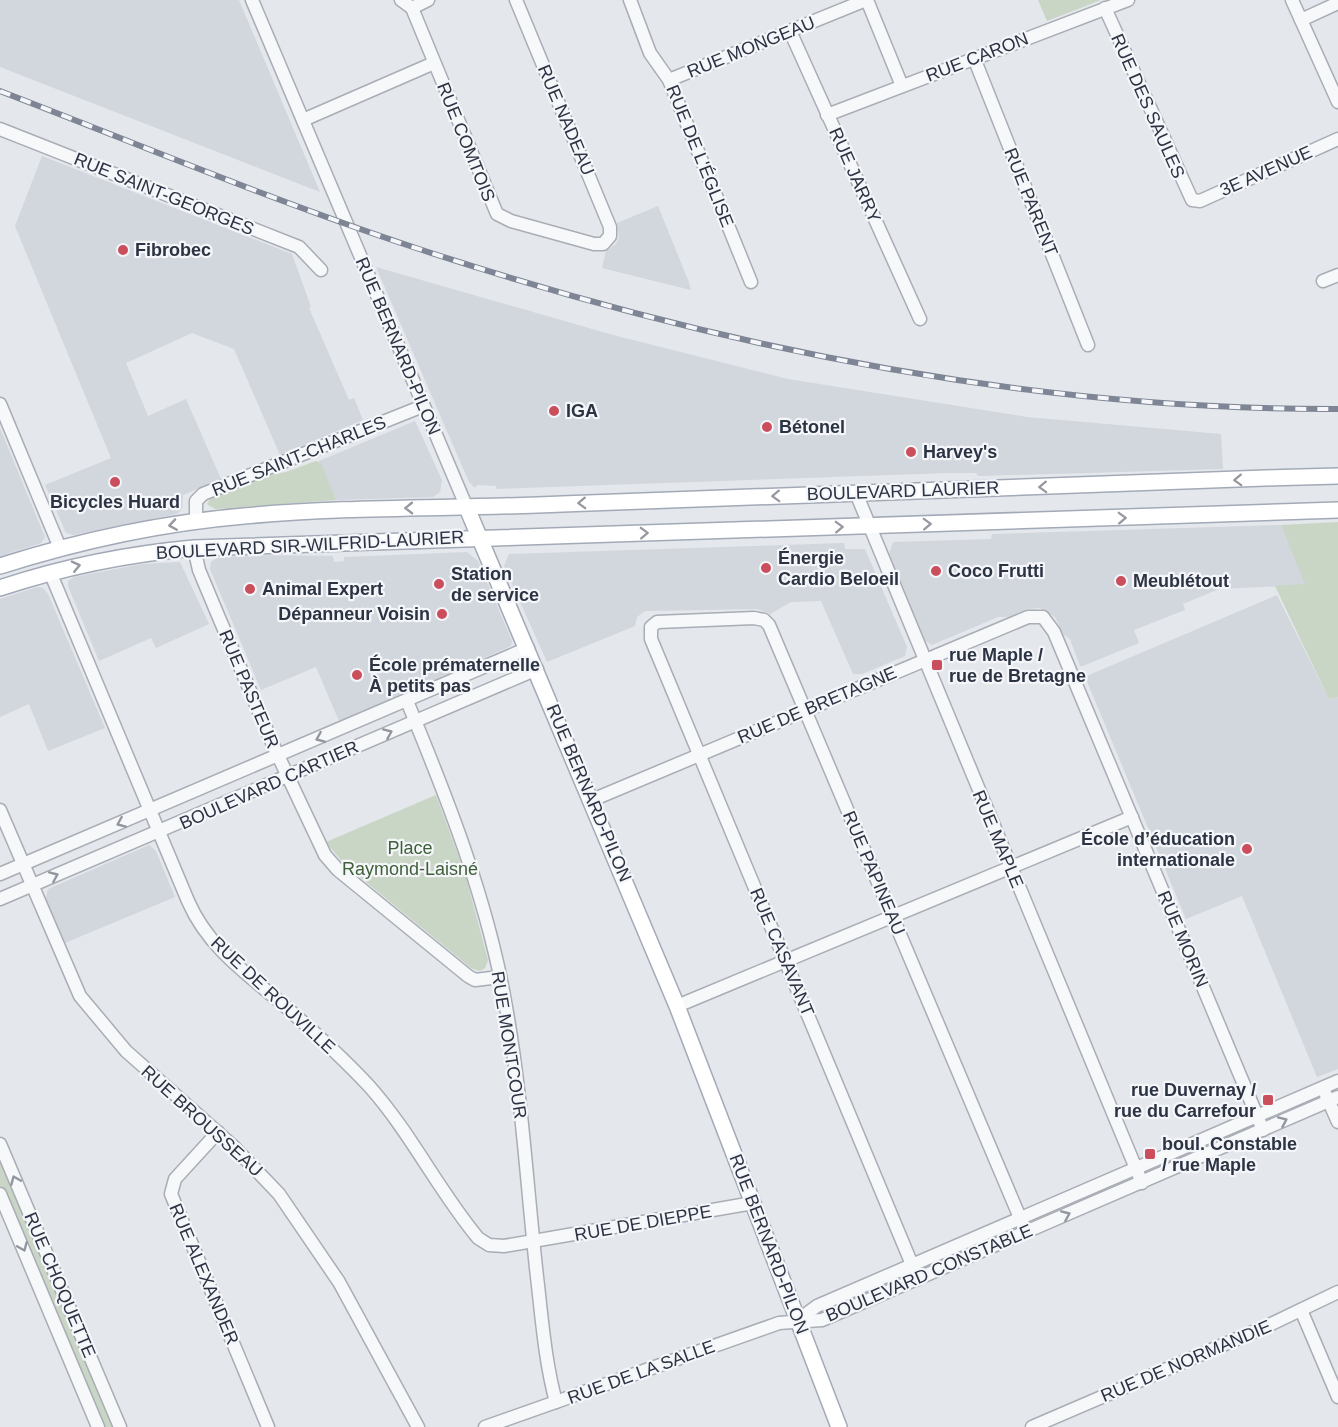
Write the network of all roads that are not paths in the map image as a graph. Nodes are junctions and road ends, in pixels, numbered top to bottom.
1 (252, 0) edge
2 (401, 0) edge
3 (428, 0) edge
4 (516, 0) edge
5 (630, 0) edge
6 (866, 0) edge
7 (1128, 0) edge
8 (1292, 0) edge
9 (1338, 3) edge
10 (412, 8) junction
11 (1106, 8) junction
12 (1301, 20) junction
13 (790, 31) junction
14 (974, 58) junction
15 (434, 63) junction
16 (669, 80) junction
17 (902, 86) junction
18 (1338, 102) edge
19 (827, 115) junction
20 (303, 120) junction
21 (0, 129) edge
22 (1338, 139) edge
23 (1194, 201) joint
24 (607, 240) joint
25 (321, 270) dead end
26 (1338, 275) edge
27 (1323, 281) dead end
28 (752, 282) dead end
29 (920, 319) dead end
30 (1088, 345) dead end
31 (0, 405) edge
32 (423, 406) junction
33 (1338, 476) edge
34 (856, 493) junction
35 (467, 508) junction
36 (1338, 510) edge
37 (196, 521) junction
38 (868, 526) junction
39 (480, 537) junction
40 (60, 548) junction
41 (194, 548) junction
42 (0, 566) edge
43 (50, 572) junction
44 (0, 588) edge
45 (1043, 617) joint
46 (653, 625) joint
47 (528, 648) junction
48 (923, 660) junction
49 (537, 669) junction
50 (407, 701) junction
51 (805, 711) junction
52 (416, 721) junction
53 (699, 754) junction
54 (278, 756) junction
55 (287, 776) junction
56 (592, 800) junction
57 (0, 810) edge
58 (150, 811) junction
59 (1132, 818) junction
60 (159, 832) junction
61 (23, 864) junction
62 (1010, 869) junction
63 (0, 874) edge
64 (32, 885) junction
65 (0, 899) edge
66 (892, 917) junction
67 (785, 962) junction
68 (500, 977) junction
69 (677, 1006) junction
70 (1338, 1082) edge
71 (1323, 1088) junction
72 (1333, 1099) edge
73 (1257, 1117) junction
74 (1338, 1122) edge
75 (1263, 1130) junction
76 (218, 1132) junction
77 (0, 1144) edge
78 (1136, 1168) junction
79 (1142, 1183) junction
80 (0, 1194) edge
81 (753, 1203) junction
82 (1021, 1219) junction
83 (1026, 1232) junction
84 (533, 1242) junction
85 (913, 1265) junction
86 (918, 1279) junction
87 (1338, 1292) edge
88 (1301, 1310) junction
89 (798, 1321) junction
90 (1338, 1397) edge
91 (556, 1402) junction
92 (98, 1427) edge
93 (120, 1427) edge
94 (268, 1427) edge
95 (418, 1427) edge
96 (485, 1427) edge
97 (839, 1427) edge
98 (1032, 1427) edge

1 - 20 street, RUE BERNARD-PILON
2 - 10 street
3 - 10 street
4 - 24 street, RUE NADEAU
5 - 16 street, RUE DE L'ÉGLISE
6 - 13 street, RUE MONGEAU
6 - 17 street
7 - 11 street, RUE CARON
8 - 12 street
9 - 12 street
10 - 15 street, RUE COMTOIS
11 - 14 street, RUE CARON
11 - 23 street, RUE DES SAULES
12 - 18 street
13 - 16 street, RUE MONGEAU
13 - 19 street, RUE JARRY
14 - 17 street, RUE CARON
14 - 30 street, RUE PARENT
15 - 20 street
15 - 24 street, RUE COMTOIS
16 - 28 street, RUE DE L'ÉGLISE
17 - 19 street, RUE CARON
19 - 29 street, RUE JARRY
20 - 32 street, RUE BERNARD-PILON
21 - 25 street, RUE SAINT-GEORGES
22 - 23 street, 3E AVENUE
26 - 27 street
31 - 40 street
32 - 35 street, RUE BERNARD-PILON
32 - 37 street, RUE SAINT-CHARLES
33 -> 34 main road, BOULEVARD LAURIER
34 -> 35 main road, BOULEVARD LAURIER
34 - 38 street, RUE MAPLE
35 -> 37 main road, BOULEVARD SIR-WILFRID-LAURIER
35 - 39 main road, RUE BERNARD-PILON
38 -> 36 main road, BOULEVARD LAURIER
37 -> 40 main road, BOULEVARD SIR-WILFRID-LAURIER
39 -> 38 main road, BOULEVARD LAURIER
38 - 48 street, RUE MAPLE
39 - 41 main road, BOULEVARD SIR-WILFRID-LAURIER
39 - 47 main road, RUE BERNARD-PILON
40 - 42 main road, BOULEVARD SIR-WILFRID-LAURIER
43 -> 41 main road, BOULEVARD SIR-WILFRID-LAURIER
41 - 54 street, RUE PASTEUR
43 - 44 main road, BOULEVARD SIR-WILFRID-LAURIER
43 - 58 street, RUE DE ROUVILLE
45 - 48 street, RUE DE BRETAGNE
45 - 59 street, RUE MORIN
46 - 51 street, RUE PAPINEAU
46 - 53 street, RUE CASAVANT
47 - 49 main road, RUE BERNARD-PILON
47 - 50 street, BOULEVARD CARTIER
48 - 51 street, RUE DE BRETAGNE
48 - 62 street, RUE MAPLE
49 - 52 street, BOULEVARD CARTIER
49 - 56 main road, RUE BERNARD-PILON
50 - 52 street, RUE MONTCOUR
50 -> 54 street, BOULEVARD CARTIER
51 - 53 street, RUE DE BRETAGNE
51 - 66 street, RUE PAPINEAU
55 -> 52 street, BOULEVARD CARTIER
52 - 68 street, RUE MONTCOUR
53 - 56 street, RUE DE BRETAGNE
53 - 67 street, RUE CASAVANT
54 - 55 street, RUE PASTEUR
54 - 58 street, BOULEVARD CARTIER
55 - 60 street, BOULEVARD CARTIER
55 - 68 street, RUE PASTEUR
56 - 69 main road, RUE BERNARD-PILON
57 - 61 street, RUE BROUSSEAU
58 - 60 street, RUE DE ROUVILLE
58 -> 61 street, BOULEVARD CARTIER
59 - 62 street
59 - 73 street, RUE MORIN
64 -> 60 street, BOULEVARD CARTIER
60 - 84 street, RUE DE ROUVILLE
61 - 63 street, BOULEVARD CARTIER
61 - 64 street, RUE BROUSSEAU
62 - 66 street
62 - 78 street, RUE MAPLE
64 - 65 street, BOULEVARD CARTIER
64 - 76 street, RUE BROUSSEAU
66 - 67 street
66 - 82 street, RUE PAPINEAU
67 - 69 street
67 - 85 street, RUE CASAVANT
68 - 84 street, RUE MONTCOUR
69 - 81 main road, RUE BERNARD-PILON
70 - 71 street, BOULEVARD CONSTABLE
71 - 72 street
71 - 73 street, BOULEVARD CONSTABLE
72 - 74 street
75 -> 72 street, BOULEVARD CONSTABLE
73 - 75 street, RUE MORIN
73 - 78 street, BOULEVARD CONSTABLE
75 - 79 street, BOULEVARD CONSTABLE
76 - 94 street, RUE ALEXANDER
76 - 95 street, RUE BROUSSEAU
93 -> 77 street, RUE CHOQUETTE
78 - 79 street, RUE MAPLE
78 - 82 street, BOULEVARD CONSTABLE
83 -> 79 street, BOULEVARD CONSTABLE
80 -> 92 street, RUE CHOQUETTE
81 - 84 street, RUE DE DIEPPE
81 - 89 main road, RUE BERNARD-PILON
82 - 83 street, RUE PAPINEAU
82 - 85 street, BOULEVARD CONSTABLE
83 - 86 street, BOULEVARD CONSTABLE
84 - 91 street, RUE MONTCOUR
85 - 86 street, RUE CASAVANT
85 - 89 street, BOULEVARD CONSTABLE
86 - 89 street, BOULEVARD CONSTABLE
87 - 88 street, RUE DE NORMANDIE
88 - 90 street
88 - 98 street, RUE DE NORMANDIE
89 - 91 street, RUE DE LA SALLE
89 - 97 main road, RUE BERNARD-PILON
91 - 96 street, RUE DE LA SALLE

